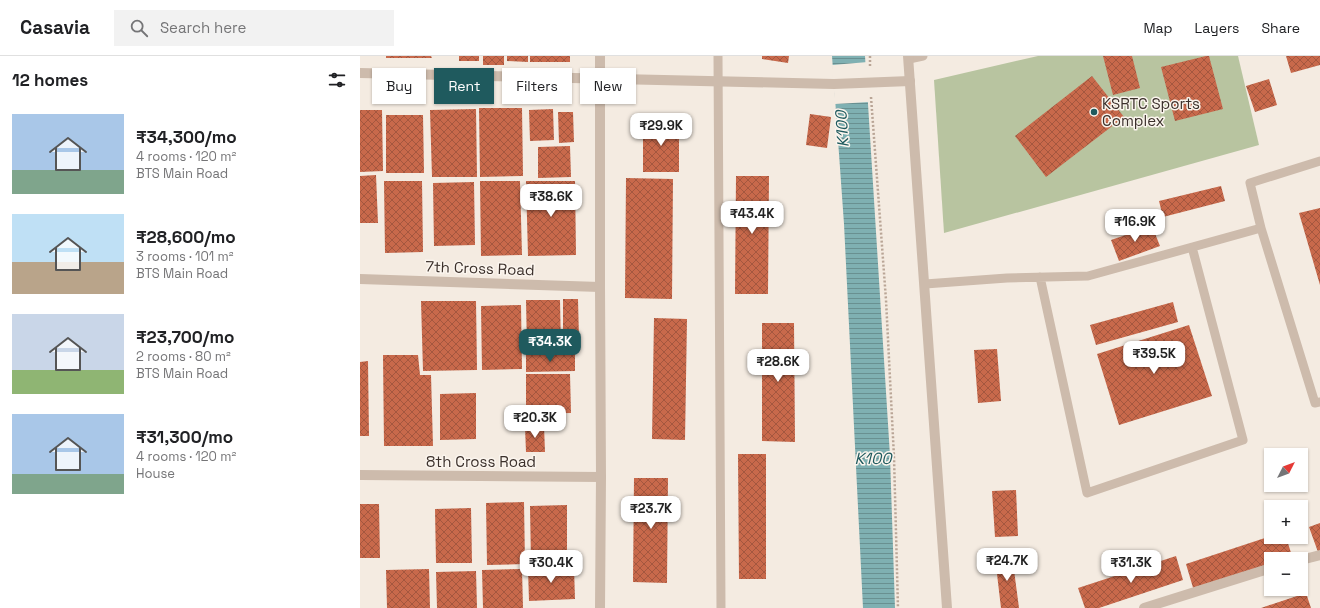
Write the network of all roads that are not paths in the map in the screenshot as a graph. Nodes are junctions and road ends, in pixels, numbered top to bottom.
1 (600, 56) edge
2 (718, 56) edge
3 (923, 56) edge
4 (908, 58) edge
5 (600, 68) edge
6 (360, 73) edge
7 (580, 78) edge
8 (636, 80) edge
9 (718, 81) junction
10 (910, 81) junction
11 (600, 104) edge
12 (1320, 162) edge
13 (1261, 228) junction
14 (1192, 247) junction
15 (1040, 277) junction
16 (360, 279) edge
17 (924, 284) junction
18 (600, 287) junction
19 (1320, 402) edge
20 (360, 475) edge
21 (602, 477) junction
22 (1320, 554) edge
23 (1308, 558) edge
24 (1264, 570) edge
25 (600, 608) edge
26 (721, 608) edge
27 (947, 608) edge
28 (1144, 608) edge

1 - 5 street
2 - 9 lane
3 - 4 lane
4 - 10 street
6 - 7 street
8 - 9 street
9 - 10 street
9 - 26 lane
10 - 17 street
11 - 18 street
12 - 13 lane
13 - 14 lane
13 - 19 lane
14 - 15 lane
14 - 15 lane
15 - 17 lane
16 - 18 street, 7th Cross Road
17 - 27 street
18 - 21 street
20 - 21 street, 8th Cross Road
21 - 25 street
22 - 23 street
24 - 28 street

